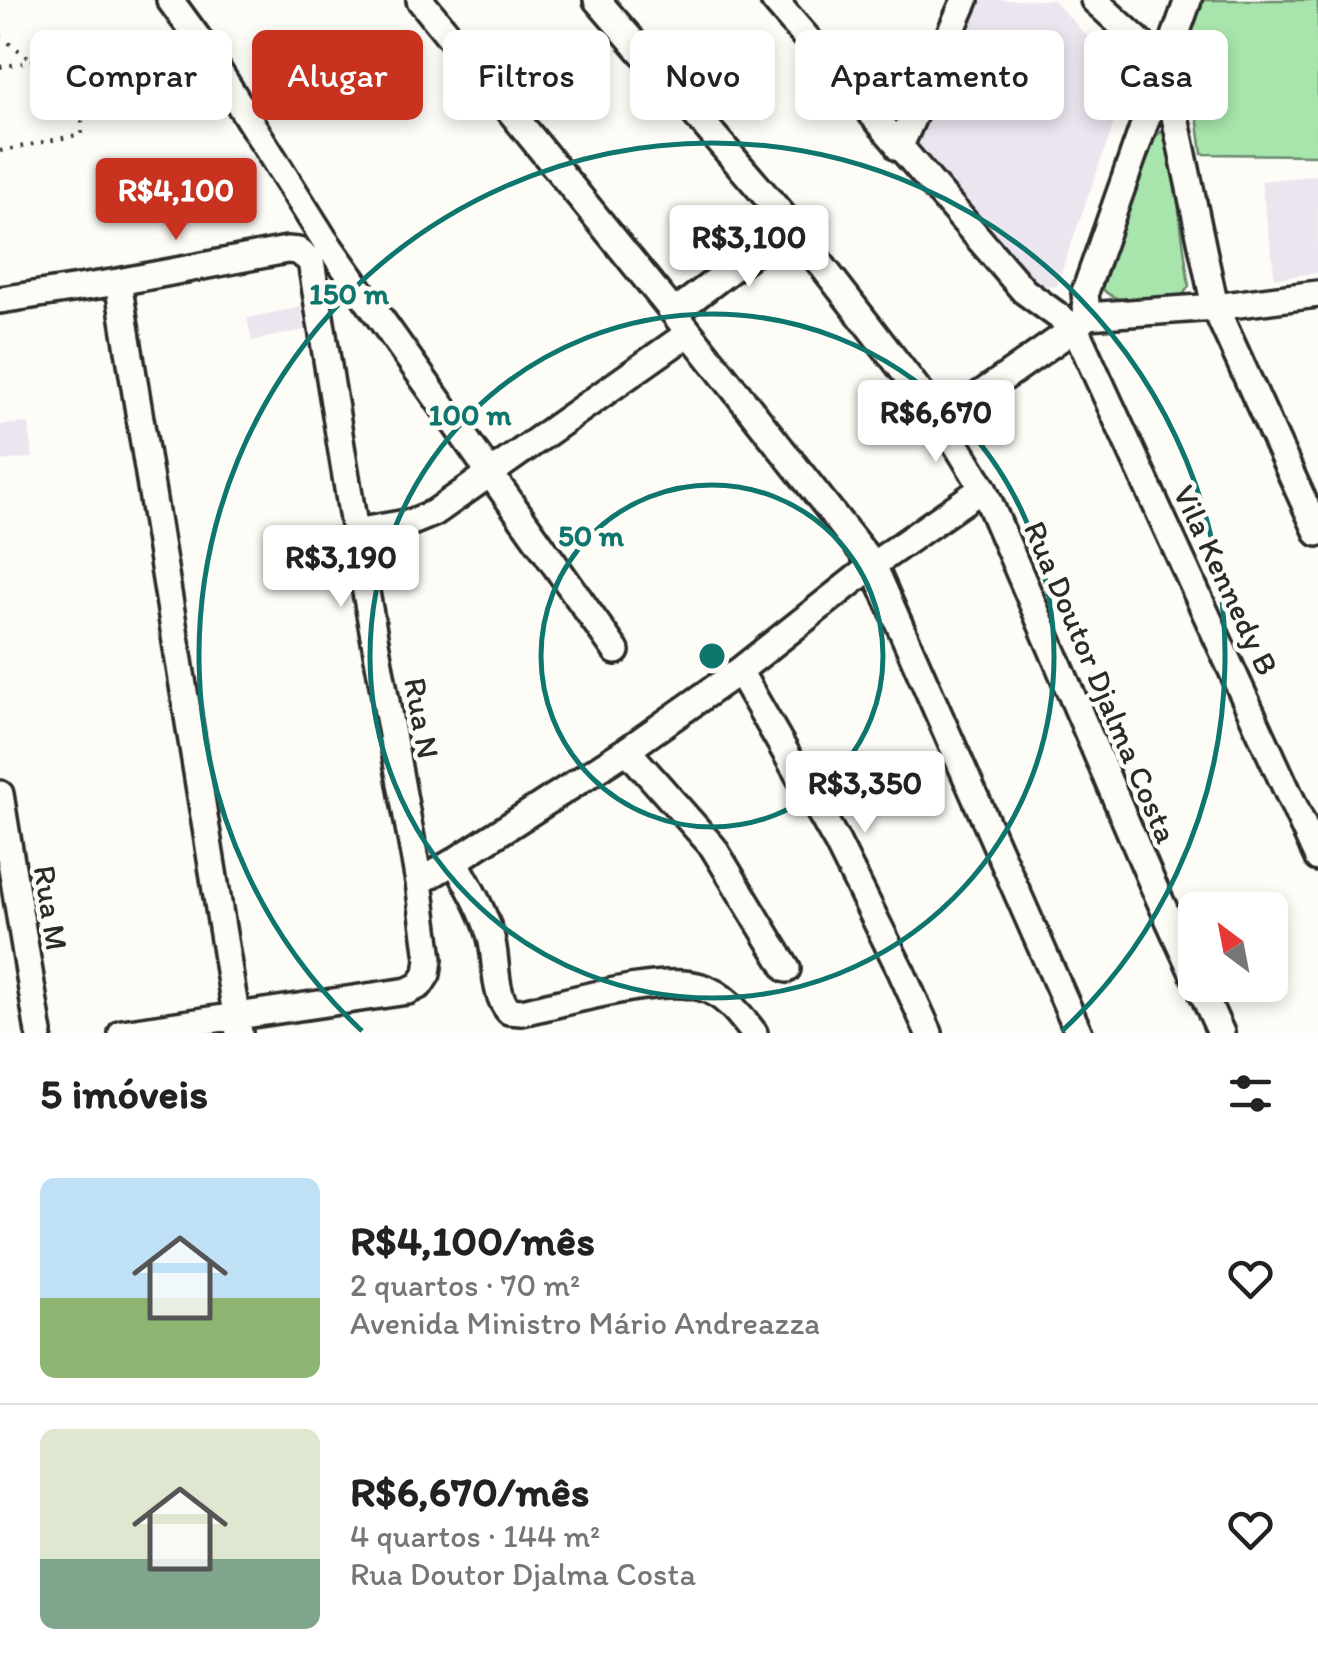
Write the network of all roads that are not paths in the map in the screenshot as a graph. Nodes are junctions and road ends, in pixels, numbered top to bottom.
1 (170, 0) edge
2 (420, 0) edge
3 (597, 0) edge
4 (774, 0) edge
5 (965, 0) edge
6 (1094, 0) edge
7 (1188, 0) edge
8 (1127, 30) edge
9 (1177, 30) edge
10 (1145, 120) edge
11 (1176, 120) edge
12 (899, 148) junction
13 (790, 224) junction
14 (324, 239) junction
15 (306, 260) junction
16 (118, 282) junction
17 (1318, 294) edge
18 (0, 300) edge
19 (1216, 306) junction
20 (1081, 322) junction
21 (682, 323) junction
22 (942, 422) junction
23 (492, 474) junction
24 (983, 488) junction
25 (355, 532) junction
26 (1318, 533) edge
27 (873, 565) junction
28 (616, 650) dead end
29 (738, 671) junction
30 (627, 750) junction
31 (0, 794) edge
32 (1318, 858) edge
33 (455, 862) junction
34 (419, 882) junction
35 (1178, 941) edge
36 (786, 968) dead end
37 (1206, 1002) edge
38 (238, 1025) edge
39 (39, 1033) edge
40 (122, 1033) edge
41 (754, 1033) edge
42 (929, 1033) edge
43 (1079, 1033) edge
44 (1220, 1033) edge

1 - 14 street
2 - 21 street
3 - 13 street, Rua Doutor Djalma Costa
4 - 12 street
5 - 12 street
6 - 8 street
7 - 9 street
10 - 20 street
11 - 19 street
12 - 20 street
13 - 21 street
13 - 22 street, Rua Doutor Djalma Costa
14 - 15 street
14 - 23 street
15 - 16 street
15 - 25 street, Rua N
16 - 18 street
16 - 38 street
17 - 19 street
19 - 20 street
19 - 26 street
20 - 22 street
20 - 32 street, Vila Kennedy B
21 - 23 street
21 - 27 street
22 - 24 street, Rua Doutor Djalma Costa
23 - 25 street
23 - 28 street
24 - 27 street
24 - 35 street, Rua Doutor Djalma Costa
25 - 34 street, Rua N
27 - 29 street
27 - 43 street
29 - 30 street
29 - 42 street
30 - 33 street
30 - 36 street
31 - 39 street, Rua M
33 - 34 street
33 - 41 street
34 - 38 street, Rua N
37 - 44 street
38 - 40 street

